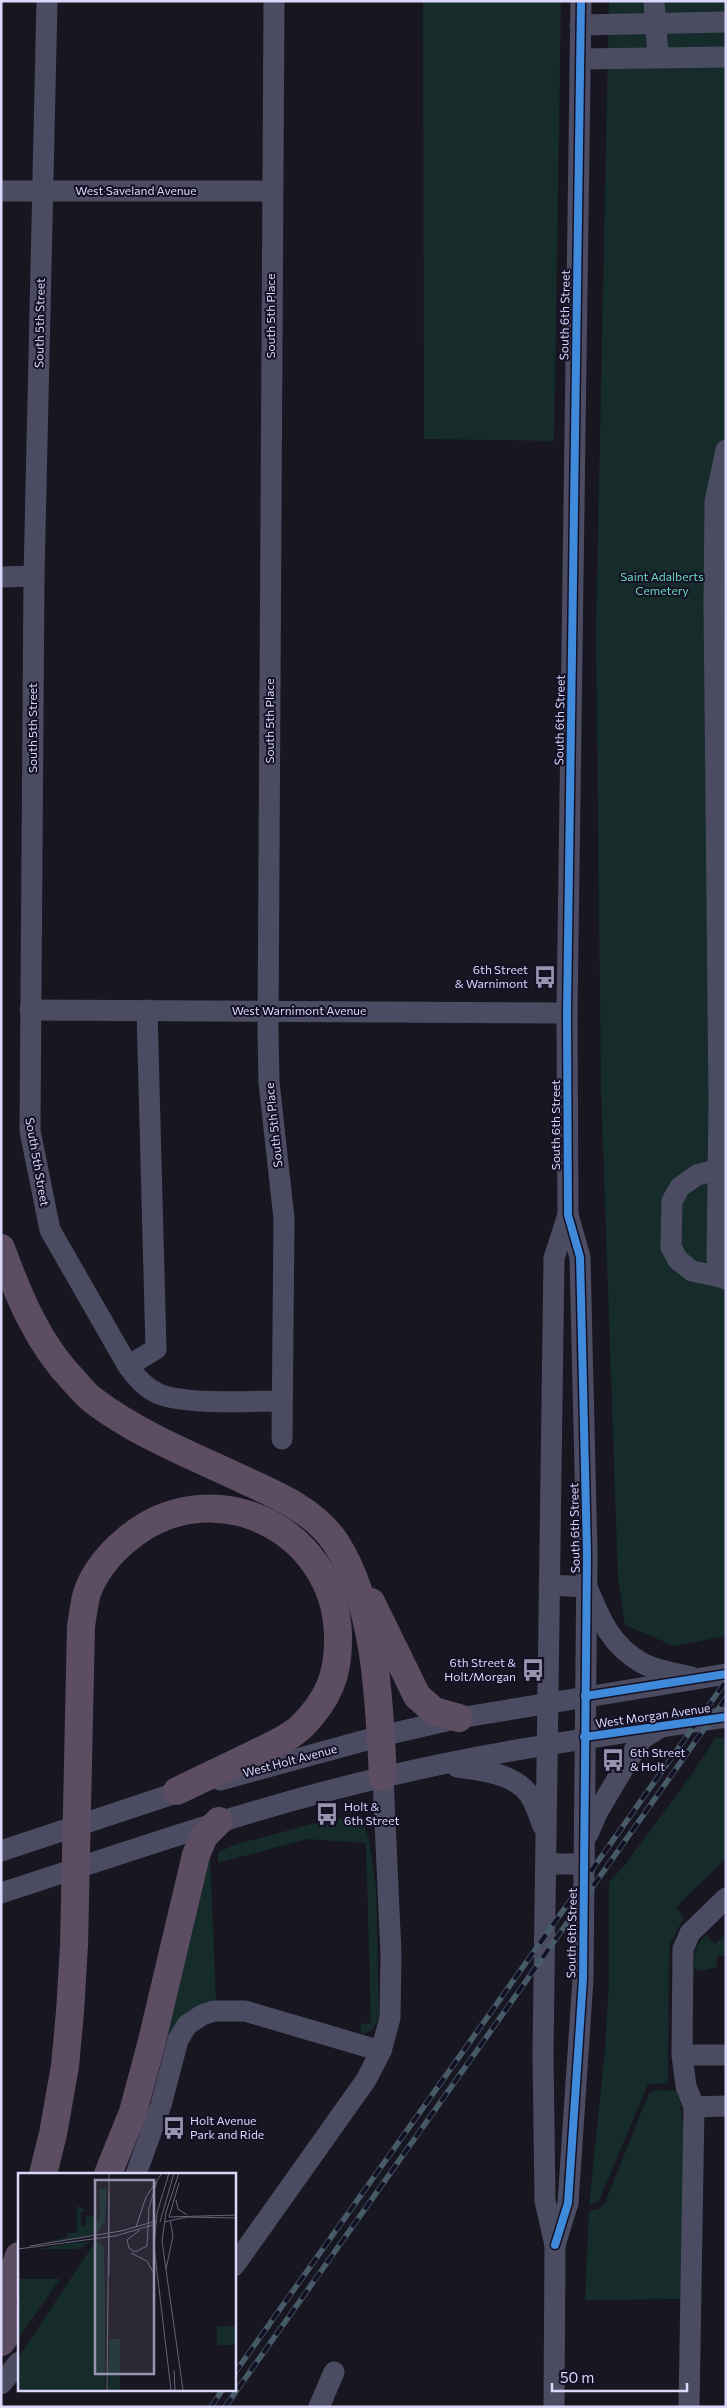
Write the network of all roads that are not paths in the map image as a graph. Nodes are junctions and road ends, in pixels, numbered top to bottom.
1 (47, 1) edge
2 (274, 1) edge
3 (581, 1) edge
4 (654, 1) edge
5 (655, 22) junction
6 (726, 22) edge
7 (580, 25) junction
8 (658, 56) junction
9 (726, 57) edge
10 (580, 59) junction
11 (1, 191) edge
12 (43, 191) junction
13 (272, 191) junction
14 (726, 450) edge
15 (34, 576) junction
16 (1, 577) edge
17 (720, 602) edge
18 (722, 939) edge
19 (30, 1010) junction
20 (147, 1010) junction
21 (268, 1011) junction
22 (567, 1013) junction
23 (718, 1169) junction
24 (568, 1214) junction
25 (1, 1248) edge
26 (725, 1279) edge
27 (128, 1366) junction
28 (282, 1401) junction
29 (282, 1439) dead end
30 (350, 1568) junction
31 (549, 1585) junction
32 (587, 1586) junction
33 (726, 1674) edge
34 (696, 1678) junction
35 (585, 1696) junction
36 (548, 1702) junction
37 (726, 1717) edge
38 (459, 1718) junction
39 (660, 1727) junction
40 (381, 1736) junction
41 (584, 1738) junction
42 (548, 1744) junction
43 (439, 1765) junction
44 (383, 1777) junction
45 (177, 1791) junction
46 (219, 1821) junction
47 (547, 1836) junction
48 (585, 1841) junction
49 (1, 1851) edge
50 (546, 1864) junction
51 (584, 1864) junction
52 (1, 1893) edge
53 (726, 1898) edge
54 (381, 2051) junction
55 (682, 2055) junction
56 (726, 2055) edge
57 (726, 2106) edge
58 (694, 2107) junction
59 (43, 2173) edge
60 (108, 2173) edge
61 (136, 2173) edge
62 (555, 2245) junction
63 (18, 2259) edge
64 (235, 2265) edge
65 (1, 2305) edge
66 (18, 2319) edge
67 (1, 2342) edge
68 (18, 2363) edge
69 (334, 2372) dead end
70 (1, 2384) edge
71 (319, 2407) edge
72 (554, 2407) edge
73 (689, 2407) edge

1 - 12 street, South 5th Street
2 - 13 street, South 5th Place
3 - 7 street, South 6th Street
4 - 5 street
5 - 6 street
5 - 7 street
5 - 8 street
7 - 10 street, South 6th Street
8 - 9 street
8 - 10 street
10 - 22 street, South 6th Street
11 - 12 street, West Saveland Avenue
12 - 13 street, West Saveland Avenue
12 - 15 street, South 5th Street
13 - 21 street, South 5th Place
14 - 17 street
15 - 16 street
15 - 19 street, South 5th Street
17 - 18 street
18 - 23 street
19 - 20 street, West Warnimont Avenue
19 - 27 street, South 5th Street
20 - 21 street, West Warnimont Avenue
20 - 27 street
21 - 22 street, West Warnimont Avenue
21 - 28 street, South 5th Place
22 - 24 street, South 6th Street
23 - 26 street
23 - 26 street
24 - 31 street, South 6th Street
24 - 32 street, South 6th Street
25 - 30 highway
27 - 28 street, South 5th Street
28 - 29 street, South 5th Place
30 - 38 highway
30 - 40 highway
31 - 32 street
31 - 36 street, South 6th Street
32 - 34 street
32 - 35 street, South 6th Street
33 - 34 street
34 - 35 street
35 - 36 street, West Holt Avenue
35 - 41 street, South 6th Street
36 - 38 street, West Holt Avenue
36 - 42 street, South 6th Street
37 - 39 street, West Morgan Avenue
38 - 40 street, West Holt Avenue
39 - 41 street, West Morgan Avenue
39 - 48 street
40 - 44 highway
40 - 45 street, West Holt Avenue
41 - 42 street
41 - 48 street, South 6th Street
42 - 43 street
42 - 47 street, South 6th Street
43 - 44 street
43 - 47 street
44 - 46 street
44 - 54 street
45 - 49 street, West Holt Avenue
45 - 59 highway
46 - 52 street
46 - 60 highway
47 - 50 street, South 6th Street
48 - 51 street, South 6th Street
50 - 51 street
50 - 62 street, South 6th Street
51 - 62 street, South 6th Street
53 - 55 street
54 - 61 street
54 - 64 street
55 - 56 street
55 - 58 street
57 - 58 street
58 - 73 street
62 - 72 street, South 6th Street
63 - 65 highway
66 - 67 highway
68 - 70 street
69 - 71 street

